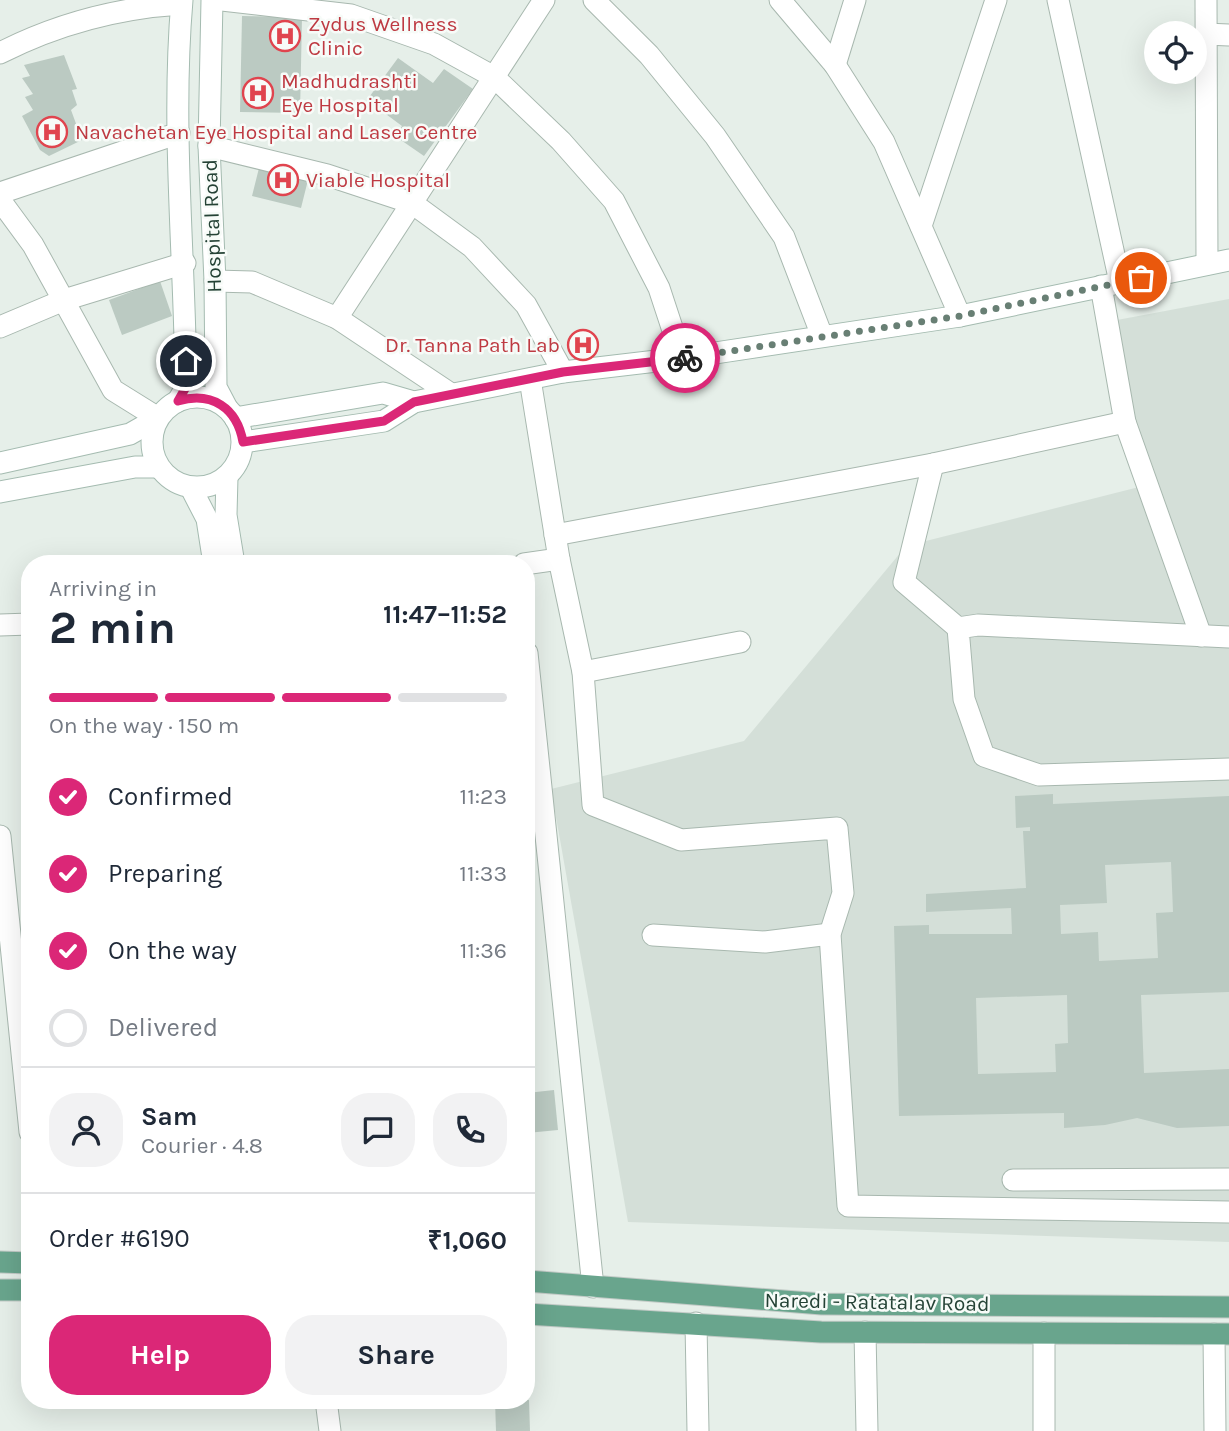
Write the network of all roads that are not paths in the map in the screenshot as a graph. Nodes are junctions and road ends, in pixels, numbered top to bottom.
1 (212, 0) edge
2 (222, 0) edge
3 (544, 0) edge
4 (594, 0) edge
5 (780, 0) edge
6 (855, 0) edge
7 (996, 0) edge
8 (1058, 0) edge
9 (1206, 0) edge
10 (181, 2) edge
11 (1205, 21) edge
12 (1207, 34) edge
13 (1229, 35) edge
14 (0, 53) edge
15 (835, 65) junction
16 (494, 77) junction
17 (1205, 84) edge
18 (179, 133) junction
19 (209, 146) junction
20 (0, 192) edge
21 (0, 200) edge
22 (412, 203) junction
23 (921, 226) junction
24 (1229, 260) edge
25 (185, 263) junction
26 (1207, 264) junction
27 (215, 281) junction
28 (1110, 284) junction
29 (64, 300) junction
30 (960, 316) junction
31 (337, 318) junction
32 (0, 327) edge
33 (822, 336) junction
34 (682, 358) junction
35 (563, 372) junction
36 (530, 379) junction
37 (451, 394) junction
38 (178, 401) junction
39 (414, 402) junction
40 (231, 413) junction
41 (158, 418) junction
42 (1125, 422) junction
43 (243, 442) junction
44 (0, 463) edge
45 (933, 464) junction
46 (158, 467) junction
47 (227, 477) junction
48 (191, 488) junction
49 (0, 492) edge
50 (555, 535) junction
51 (212, 555) edge
52 (233, 555) edge
53 (559, 559) junction
54 (535, 562) edge
55 (21, 624) edge
56 (0, 625) edge
57 (958, 628) junction
58 (1201, 636) junction
59 (1229, 637) edge
60 (740, 642) dead end
61 (583, 672) junction
62 (535, 730) edge
63 (1229, 769) edge
64 (0, 836) edge
65 (830, 934) junction
66 (653, 935) dead end
67 (8, 985) edge
68 (21, 1072) edge
69 (1229, 1179) edge
70 (1013, 1180) dead end
71 (1229, 1212) edge
72 (0, 1262) edge
73 (21, 1263) edge
74 (535, 1282) edge
75 (593, 1287) junction
76 (0, 1290) edge
77 (21, 1290) edge
78 (1229, 1307) edge
79 (535, 1314) edge
80 (695, 1324) junction
81 (865, 1332) junction
82 (1044, 1333) junction
83 (1222, 1334) edge
84 (327, 1409) edge
85 (330, 1431) edge
86 (698, 1431) edge
87 (867, 1431) edge
88 (1044, 1431) edge
89 (1215, 1431) edge

1 - 19 street, Hospital Road
2 - 16 street
3 - 16 street
4 - 33 street
5 - 15 street
6 - 15 street
7 - 23 street
8 - 28 street
9 - 11 street
10 - 14 street
10 - 18 street, Hospital Road
12 - 13 street
15 - 23 street
16 - 22 street
16 - 34 street
17 - 26 street
18 - 20 street
18 - 25 street, Hospital Road
19 - 22 street
19 - 27 street, Hospital Road
21 - 29 street
22 - 31 street
22 - 35 street
23 - 30 street
24 - 26 street
25 - 29 street
25 - 38 street, Hospital Road
26 - 28 street
27 - 31 street
27 - 40 street, Hospital Road
28 - 30 street
28 - 42 street
29 - 32 street
29 - 41 street
30 - 33 street
31 - 37 street
33 - 34 street
34 - 35 street
35 - 36 street
36 - 37 street
36 - 50 street
37 - 39 street
38 - 40 street
38 - 41 street
39 - 40 street
39 - 43 street
40 - 43 street
41 - 44 street
41 - 46 street
42 - 45 street
42 - 58 street
43 - 47 street
45 - 50 street
45 - 57 street
46 - 48 street
46 - 49 street
47 - 48 street
47 - 52 street
48 - 51 street
50 - 53 street
53 - 54 street
53 - 61 street
55 - 56 street
57 - 58 street
57 - 63 street
58 - 59 street
60 - 61 street
61 - 65 street
62 - 75 street
64 - 67 street
65 - 66 street
65 - 71 street
67 - 68 street
69 - 70 street
72 - 73 main road
74 - 75 main road, Naredi - Ratatalav Road
75 - 78 main road, Naredi - Ratatalav Road
76 - 77 main road
79 - 80 main road, Naredi - Ratatalav Road
80 - 81 main road, Naredi - Ratatalav Road
80 - 86 street
81 - 82 main road, Naredi - Ratatalav Road
81 - 87 street
82 - 83 main road, Naredi - Ratatalav Road
82 - 88 street
83 - 89 street
84 - 85 street

